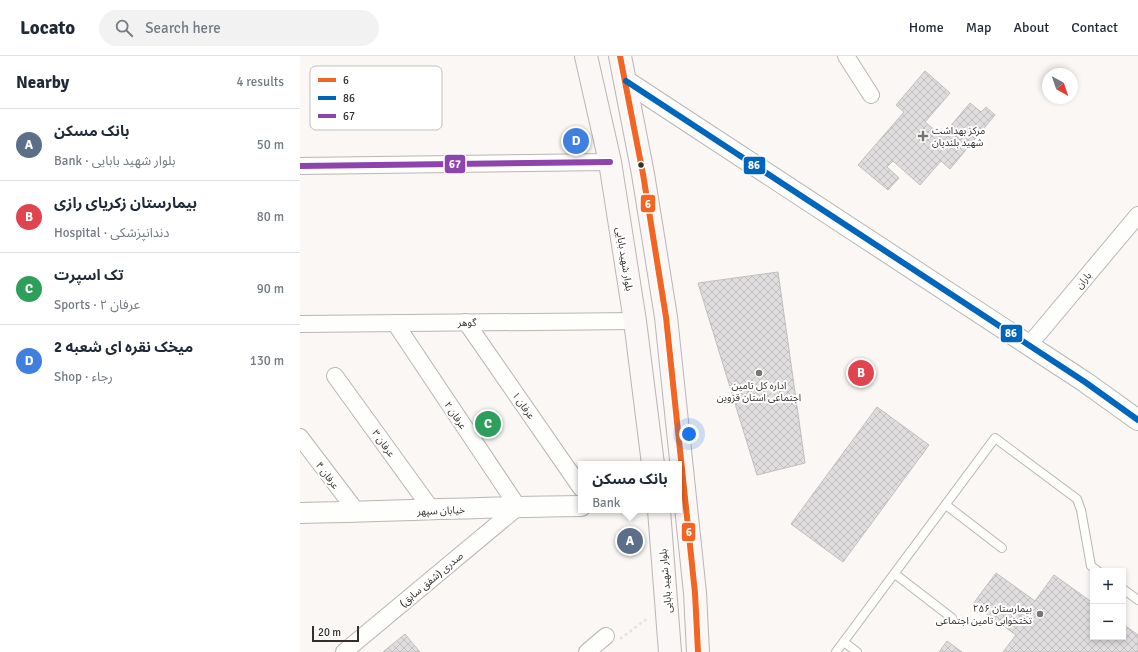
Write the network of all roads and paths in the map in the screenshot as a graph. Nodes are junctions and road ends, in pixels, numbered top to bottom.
1 (586, 56) edge
2 (620, 56) edge
3 (846, 56) edge
4 (626, 81) junction
5 (871, 95) dead end
6 (610, 162) junction
7 (300, 166) edge
8 (1138, 215) edge
9 (635, 321) junction
10 (466, 322) junction
11 (395, 323) junction
12 (300, 324) edge
13 (1029, 345) junction
14 (335, 376) dead end
15 (1138, 420) edge
16 (300, 437) edge
17 (653, 461) edge
18 (681, 461) edge
19 (682, 469) edge
20 (578, 484) edge
21 (946, 505) junction
22 (578, 506) edge
23 (518, 507) junction
24 (432, 510) junction
25 (357, 512) junction
26 (300, 513) edge
27 (659, 513) edge
28 (1002, 548) dead end
29 (1094, 568) edge
30 (895, 574) junction
31 (1126, 591) edge
32 (1138, 600) edge
33 (667, 604) junction
34 (952, 618) dead end
35 (606, 636) joint
36 (844, 642) junction
37 (344, 652) edge
38 (587, 652) edge
39 (670, 652) edge
40 (698, 652) edge
41 (836, 652) edge
42 (857, 652) edge

1 - 6 main road, بلوار شهید بابایی
2 - 4 main road
3 - 5 street
4 - 13 street
4 - 18 main road
6 - 7 street
6 - 9 main road, بلوار شهید بابایی
8 - 13 street, باران
9 - 10 street, گوهر
9 - 17 main road, بلوار شهید بابایی
10 - 11 street, گوهر
10 - 20 street, عرفان ۱
11 - 12 street, گوهر
11 - 23 street, عرفان ۲
13 - 15 street
14 - 24 street, عرفان ۳
16 - 25 street, عرفان ۴
19 - 40 main road
21 - 28 lane
21 - 29 lane
21 - 30 lane
22 - 23 street, خیابان سپهر
23 - 24 street, خیابان سپهر
23 - 37 street, صدری (شفق سابق)
24 - 25 street, خیابان سپهر
25 - 26 street, خیابان سپهر
27 - 33 main road, بلوار شهید بابایی
30 - 34 lane
30 - 36 lane
31 - 32 lane
33 - 35 path
33 - 39 main road, بلوار شهید بابایی
35 - 38 street
36 - 41 lane
36 - 42 lane

